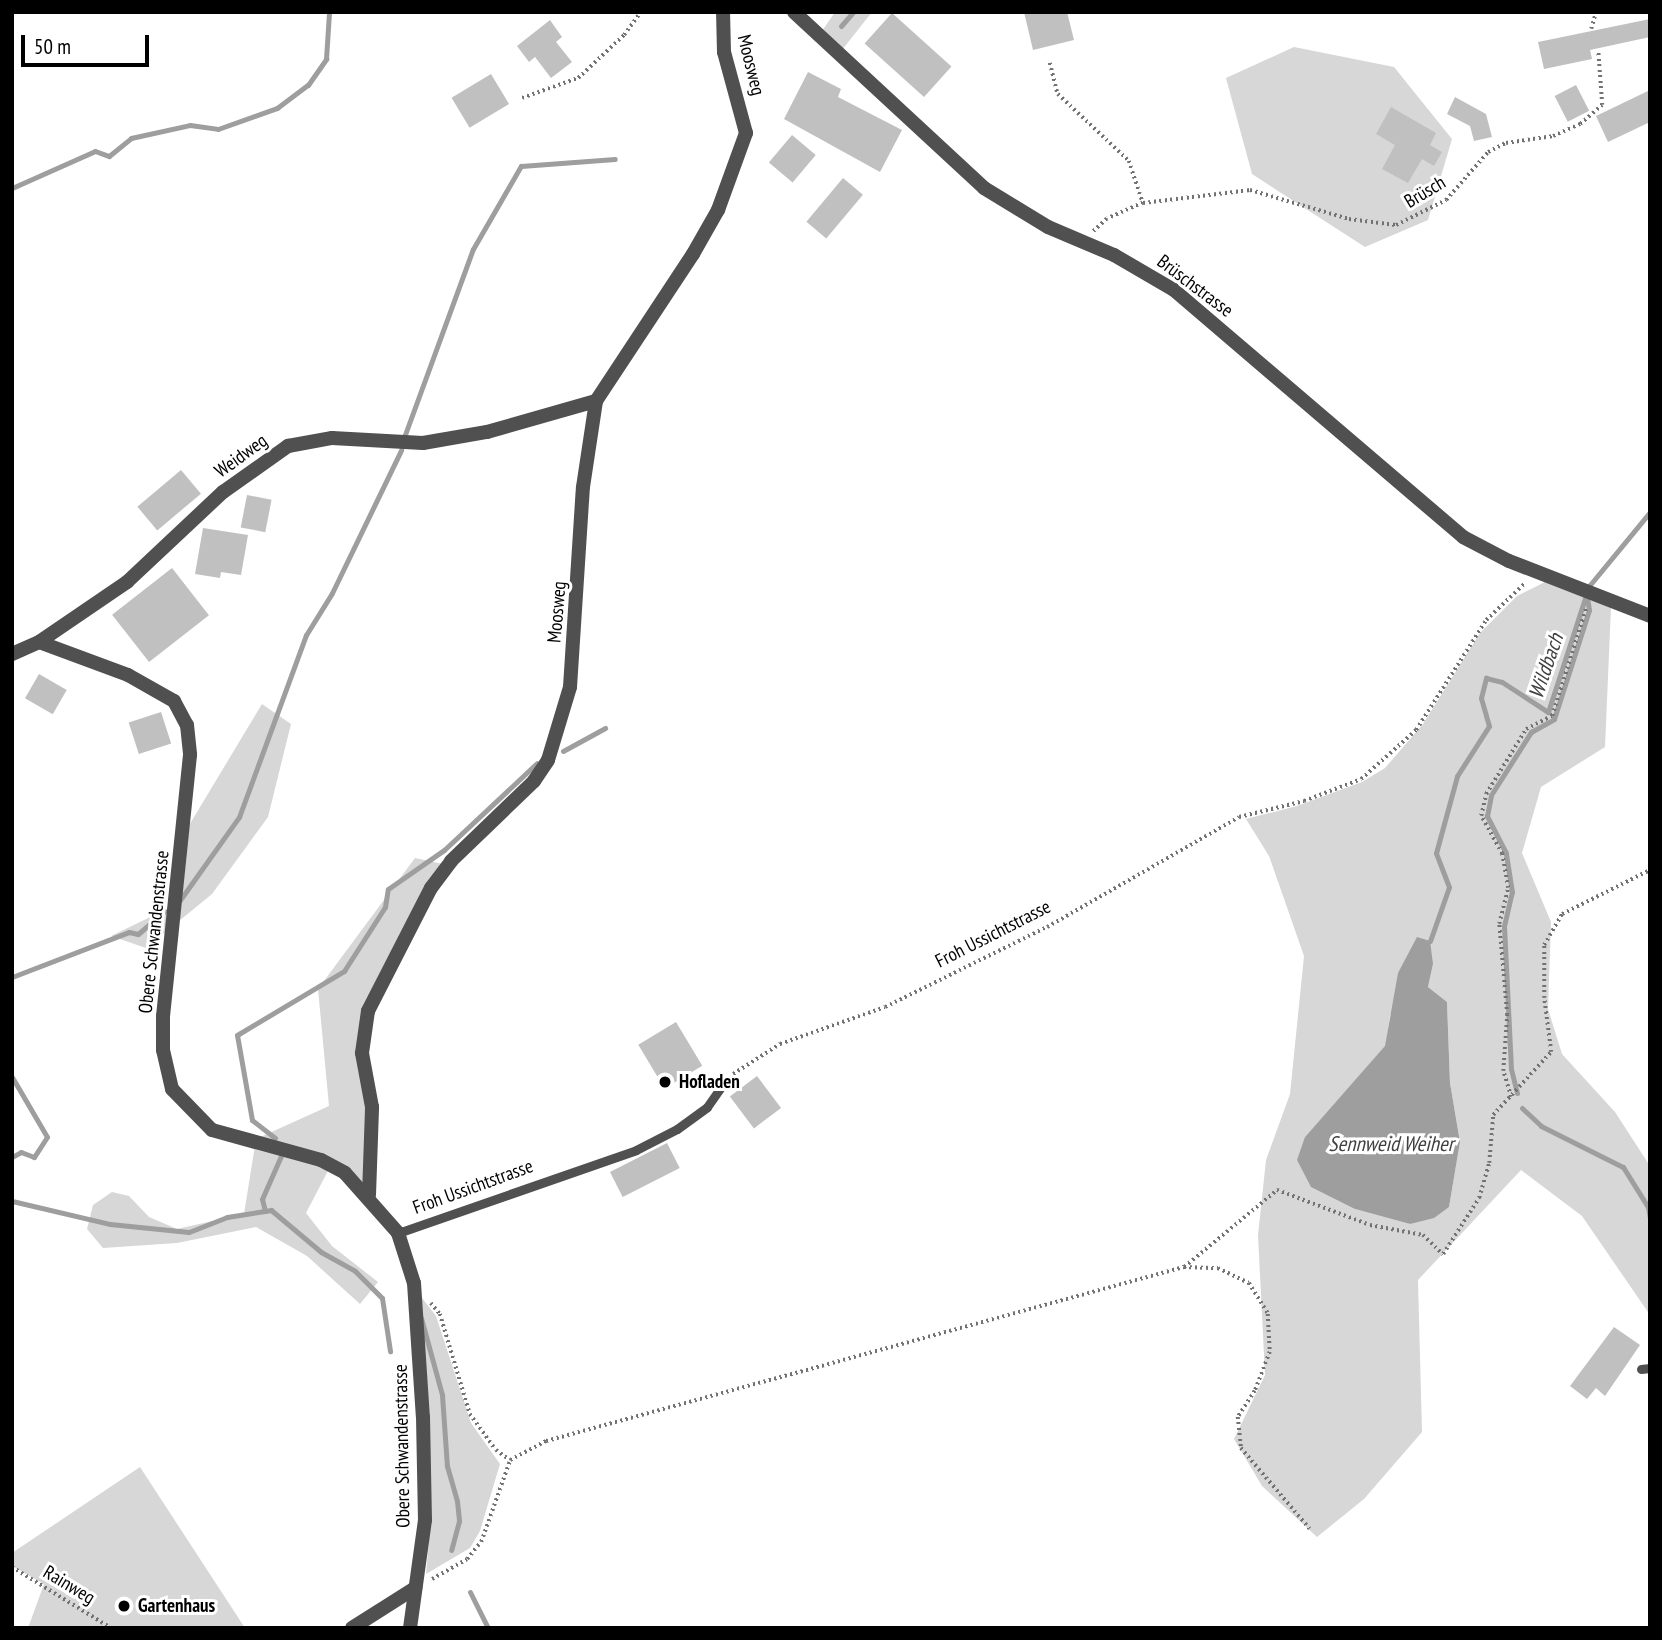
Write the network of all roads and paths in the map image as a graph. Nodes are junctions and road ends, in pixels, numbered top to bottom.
1 (641, 12) edge
2 (723, 12) edge
3 (794, 12) edge
4 (1596, 12) edge
5 (1591, 29) dead end
6 (1598, 51) dead end
7 (1050, 63) dead end
8 (522, 98) dead end
9 (1143, 203) junction
10 (1083, 242) junction
11 (596, 401) junction
12 (1536, 573) junction
13 (1586, 608) dead end
14 (1650, 617) edge
15 (39, 642) junction
16 (12, 654) edge
17 (1650, 870) edge
18 (724, 1083) joint
19 (1511, 1097) junction
20 (369, 1195) junction
21 (398, 1233) junction
22 (1184, 1267) junction
23 (414, 1283) junction
24 (510, 1460) junction
25 (1311, 1529) dead end
26 (12, 1567) edge
27 (415, 1588) junction
28 (111, 1628) edge
29 (352, 1628) edge
30 (410, 1628) edge

1 - 8 path
2 - 11 street, Moosweg
3 - 10 street, Brüschstrasse
4 - 5 path
6 - 9 path, Brüsch
7 - 9 path
9 - 10 path
10 - 12 street, Brüschstrasse
11 - 15 street, Weidweg
11 - 20 street, Moosweg
12 - 14 street, Brüschstrasse
12 - 18 path, Froh Ussichtstrasse
13 - 19 path
15 - 16 street
15 - 20 street, Obere Schwandenstrasse
17 - 19 path
18 - 21 lane, Froh Ussichtstrasse
19 - 22 path
20 - 21 street, Obere Schwandenstrasse
21 - 23 street, Obere Schwandenstrasse
22 - 24 path
22 - 25 path
23 - 24 path
23 - 27 street, Obere Schwandenstrasse
24 - 27 path
26 - 28 path, Rainweg
27 - 29 street
27 - 30 street, Obere Schwandenstrasse

